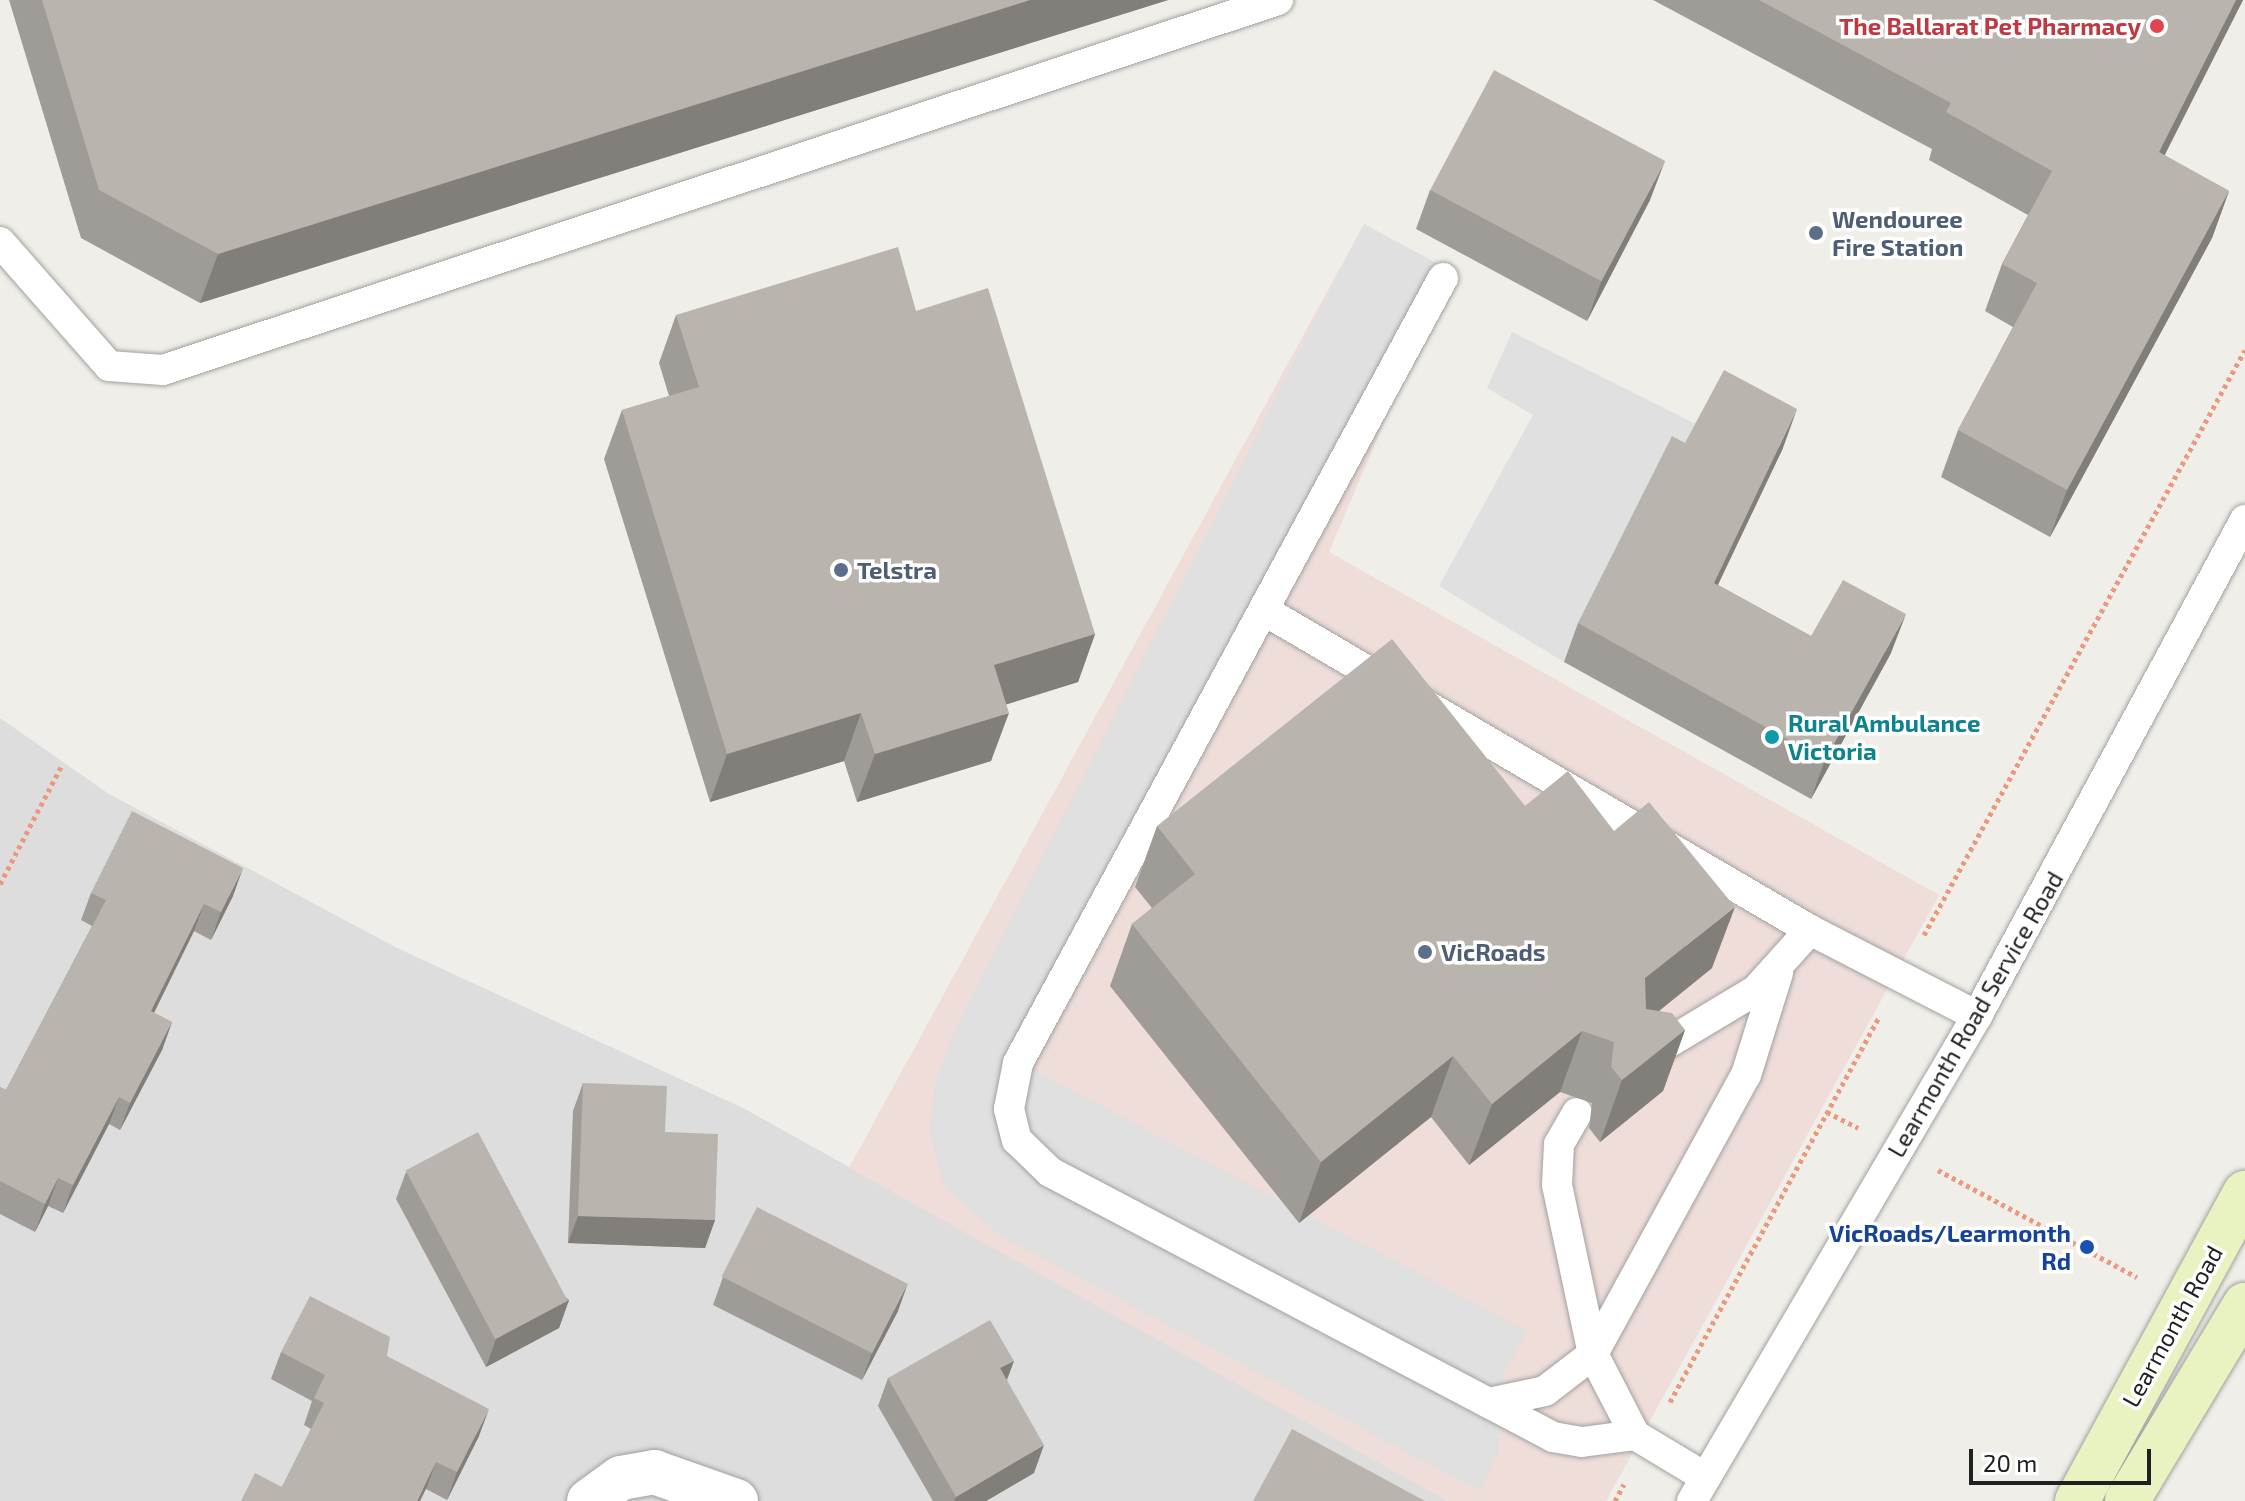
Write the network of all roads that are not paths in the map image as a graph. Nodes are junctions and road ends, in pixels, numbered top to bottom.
1 (1278, 0) edge
2 (0, 242) edge
3 (1443, 278) dead end
4 (2245, 520) edge
5 (2234, 568) edge
6 (1265, 611) junction
7 (1810, 930) junction
8 (1778, 973) junction
9 (1977, 1016) junction
10 (1639, 1060) edge
11 (1577, 1113) dead end
12 (2245, 1193) edge
13 (2245, 1305) edge
14 (1593, 1354) junction
15 (1489, 1403) junction
16 (1641, 1439) junction
17 (1698, 1489) edge
18 (589, 1501) edge
19 (736, 1501) edge
20 (2077, 1501) edge
21 (2127, 1501) edge

1 - 2 lane
3 - 6 lane
4 - 5 lane, Learmonth Road Service Road
5 - 9 lane, Learmonth Road Service Road
6 - 7 lane
6 - 15 lane
7 - 8 lane
7 - 9 lane
8 - 10 lane
8 - 14 lane
9 - 17 lane, Learmonth Road Service Road
11 - 14 lane
12 - 20 main road, Learmonth Road
13 - 21 main road, Learmonth Road
14 - 15 lane
14 - 16 lane
15 - 16 lane
16 - 17 lane
18 - 19 street

